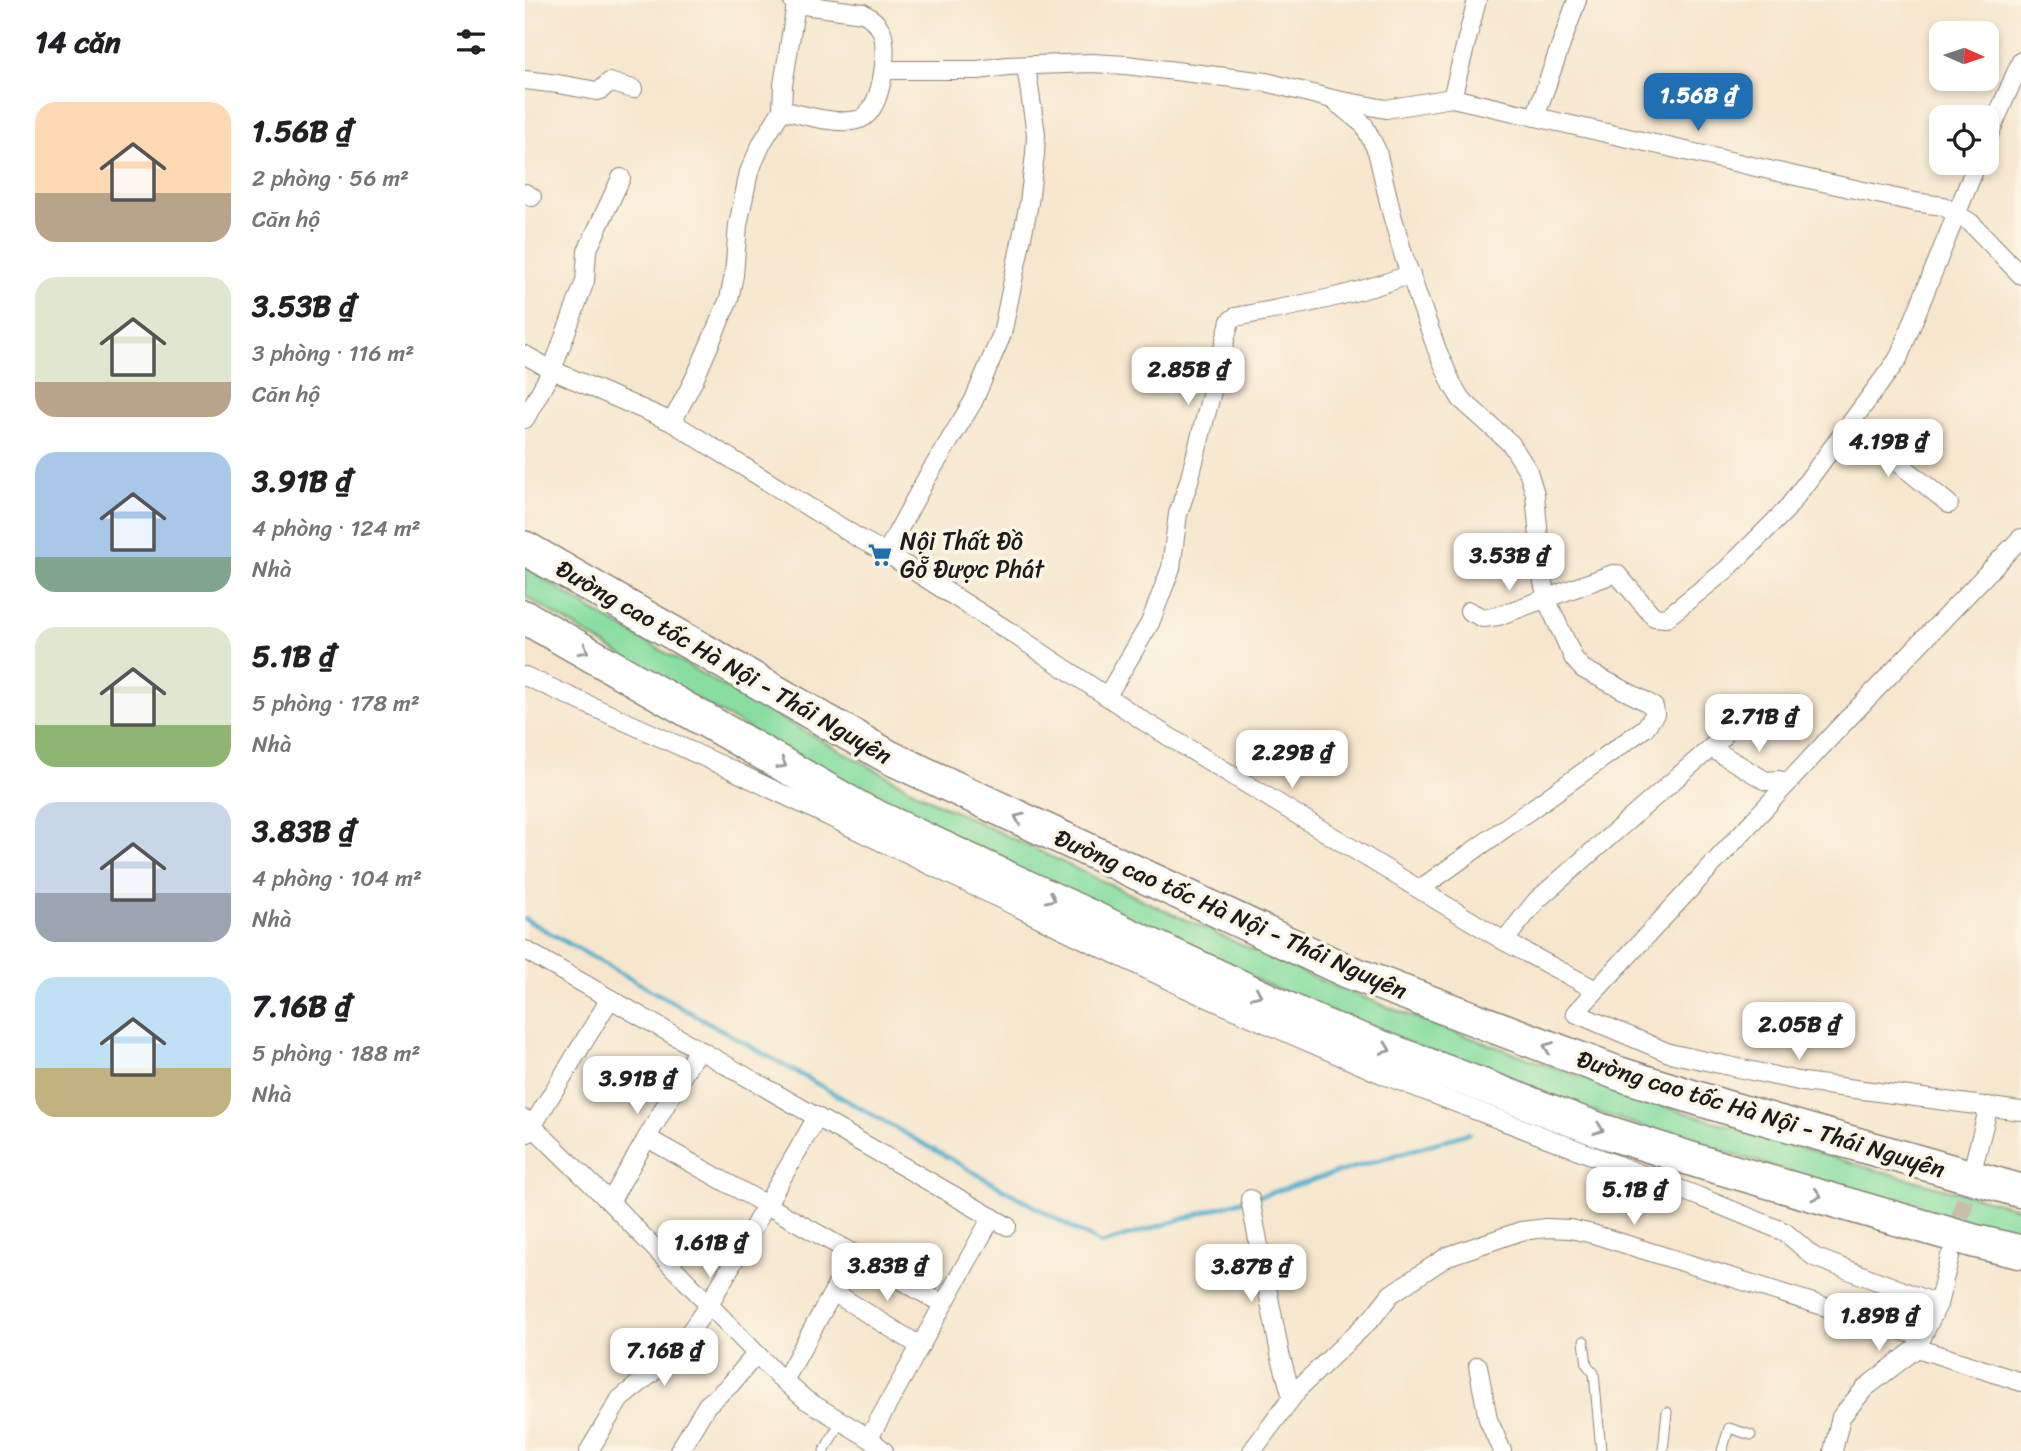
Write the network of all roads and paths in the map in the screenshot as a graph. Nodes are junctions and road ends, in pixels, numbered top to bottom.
1 (1477, 0) edge
2 (1577, 0) edge
3 (794, 2) edge
4 (857, 6) edge
5 (2021, 61) edge
6 (1026, 66) junction
7 (884, 70) junction
8 (525, 80) edge
9 (633, 89) dead end
10 (1452, 98) junction
11 (1332, 99) junction
12 (782, 110) junction
13 (1999, 112) edge
14 (1535, 117) junction
15 (1972, 175) edge
16 (621, 178) dead end
17 (1956, 212) junction
18 (1411, 274) junction
19 (2021, 275) edge
20 (525, 355) edge
21 (552, 370) junction
22 (525, 419) edge
23 (672, 422) junction
24 (1851, 424) junction
25 (1949, 504) dead end
26 (2021, 538) edge
27 (525, 548) edge
28 (886, 553) junction
29 (1547, 599) junction
30 (1469, 611) dead end
31 (525, 617) edge
32 (525, 676) edge
33 (1107, 696) junction
34 (1786, 785) junction
35 (1420, 889) junction
36 (1504, 941) junction
37 (525, 950) edge
38 (1596, 990) junction
39 (610, 999) junction
40 (698, 1049) junction
41 (1989, 1106) junction
42 (2021, 1111) edge
43 (817, 1117) junction
44 (528, 1127) edge
45 (646, 1138) junction
46 (1971, 1175) tunnel mouth
47 (2021, 1191) edge
48 (1250, 1199) dead end
49 (610, 1202) junction
50 (766, 1205) junction
51 (2021, 1252) edge
52 (854, 1254) junction
53 (1950, 1256) tunnel mouth
54 (833, 1292) junction
55 (943, 1304) junction
56 (1938, 1304) junction
57 (708, 1306) junction
58 (1584, 1341) dead end
59 (1919, 1343) junction
60 (920, 1346) junction
61 (756, 1354) junction
62 (1478, 1366) dead end
63 (785, 1381) junction
64 (2021, 1382) edge
65 (1292, 1397) junction
66 (1667, 1412) dead end
67 (841, 1421) junction
68 (1751, 1434) dead end
69 (869, 1438) junction
70 (589, 1451) edge
71 (679, 1451) edge
72 (824, 1451) edge
73 (884, 1451) edge
74 (1252, 1451) edge
75 (1502, 1451) edge
76 (1601, 1451) edge
77 (1664, 1451) edge
78 (1721, 1451) edge
79 (1833, 1451) edge

1 - 10 street
2 - 14 street
3 - 4 street
3 - 12 street
4 - 7 street
5 - 13 street
6 - 7 street
6 - 11 street
6 - 28 street
7 - 12 street
8 - 9 street
10 - 11 street
10 - 14 street
11 - 18 street
12 - 23 street
14 - 17 street
15 - 17 street
16 - 21 street
17 - 19 street
17 - 24 street
18 - 29 street
18 - 33 street
20 - 21 street
21 - 22 street
21 - 23 street
23 - 28 street
24 - 25 street
24 - 29 street
26 - 34 street
47 -> 27 highway, Đường cao tốc Hà Nội - Thái Nguyên
28 - 33 street
29 - 30 street
29 - 35 street
31 -> 51 highway
32 - 56 street
33 - 35 street
34 - 36 street
34 - 38 street
35 - 36 street
36 - 38 street
37 - 39 street
38 - 41 street
39 - 40 street
39 - 44 street
40 - 43 street
40 - 45 street
41 - 42 street
41 - 46 street
43 - 50 street
43 - 55 street
44 - 49 street
45 - 49 street
45 - 50 street
48 - 65 street
49 - 57 street
50 - 52 street
50 - 57 street
52 - 54 street
52 - 55 street
53 - 56 street
54 - 60 street
54 - 63 street
55 - 60 street
56 - 59 street
57 - 61 street
57 - 70 street
58 - 76 lane
59 - 64 street
59 - 65 street
59 - 79 street
60 - 69 street
61 - 63 street
61 - 71 street
62 - 75 street
63 - 67 street
65 - 74 street
66 - 77 lane
67 - 69 street
67 - 72 lane
68 - 78 lane
69 - 73 street

